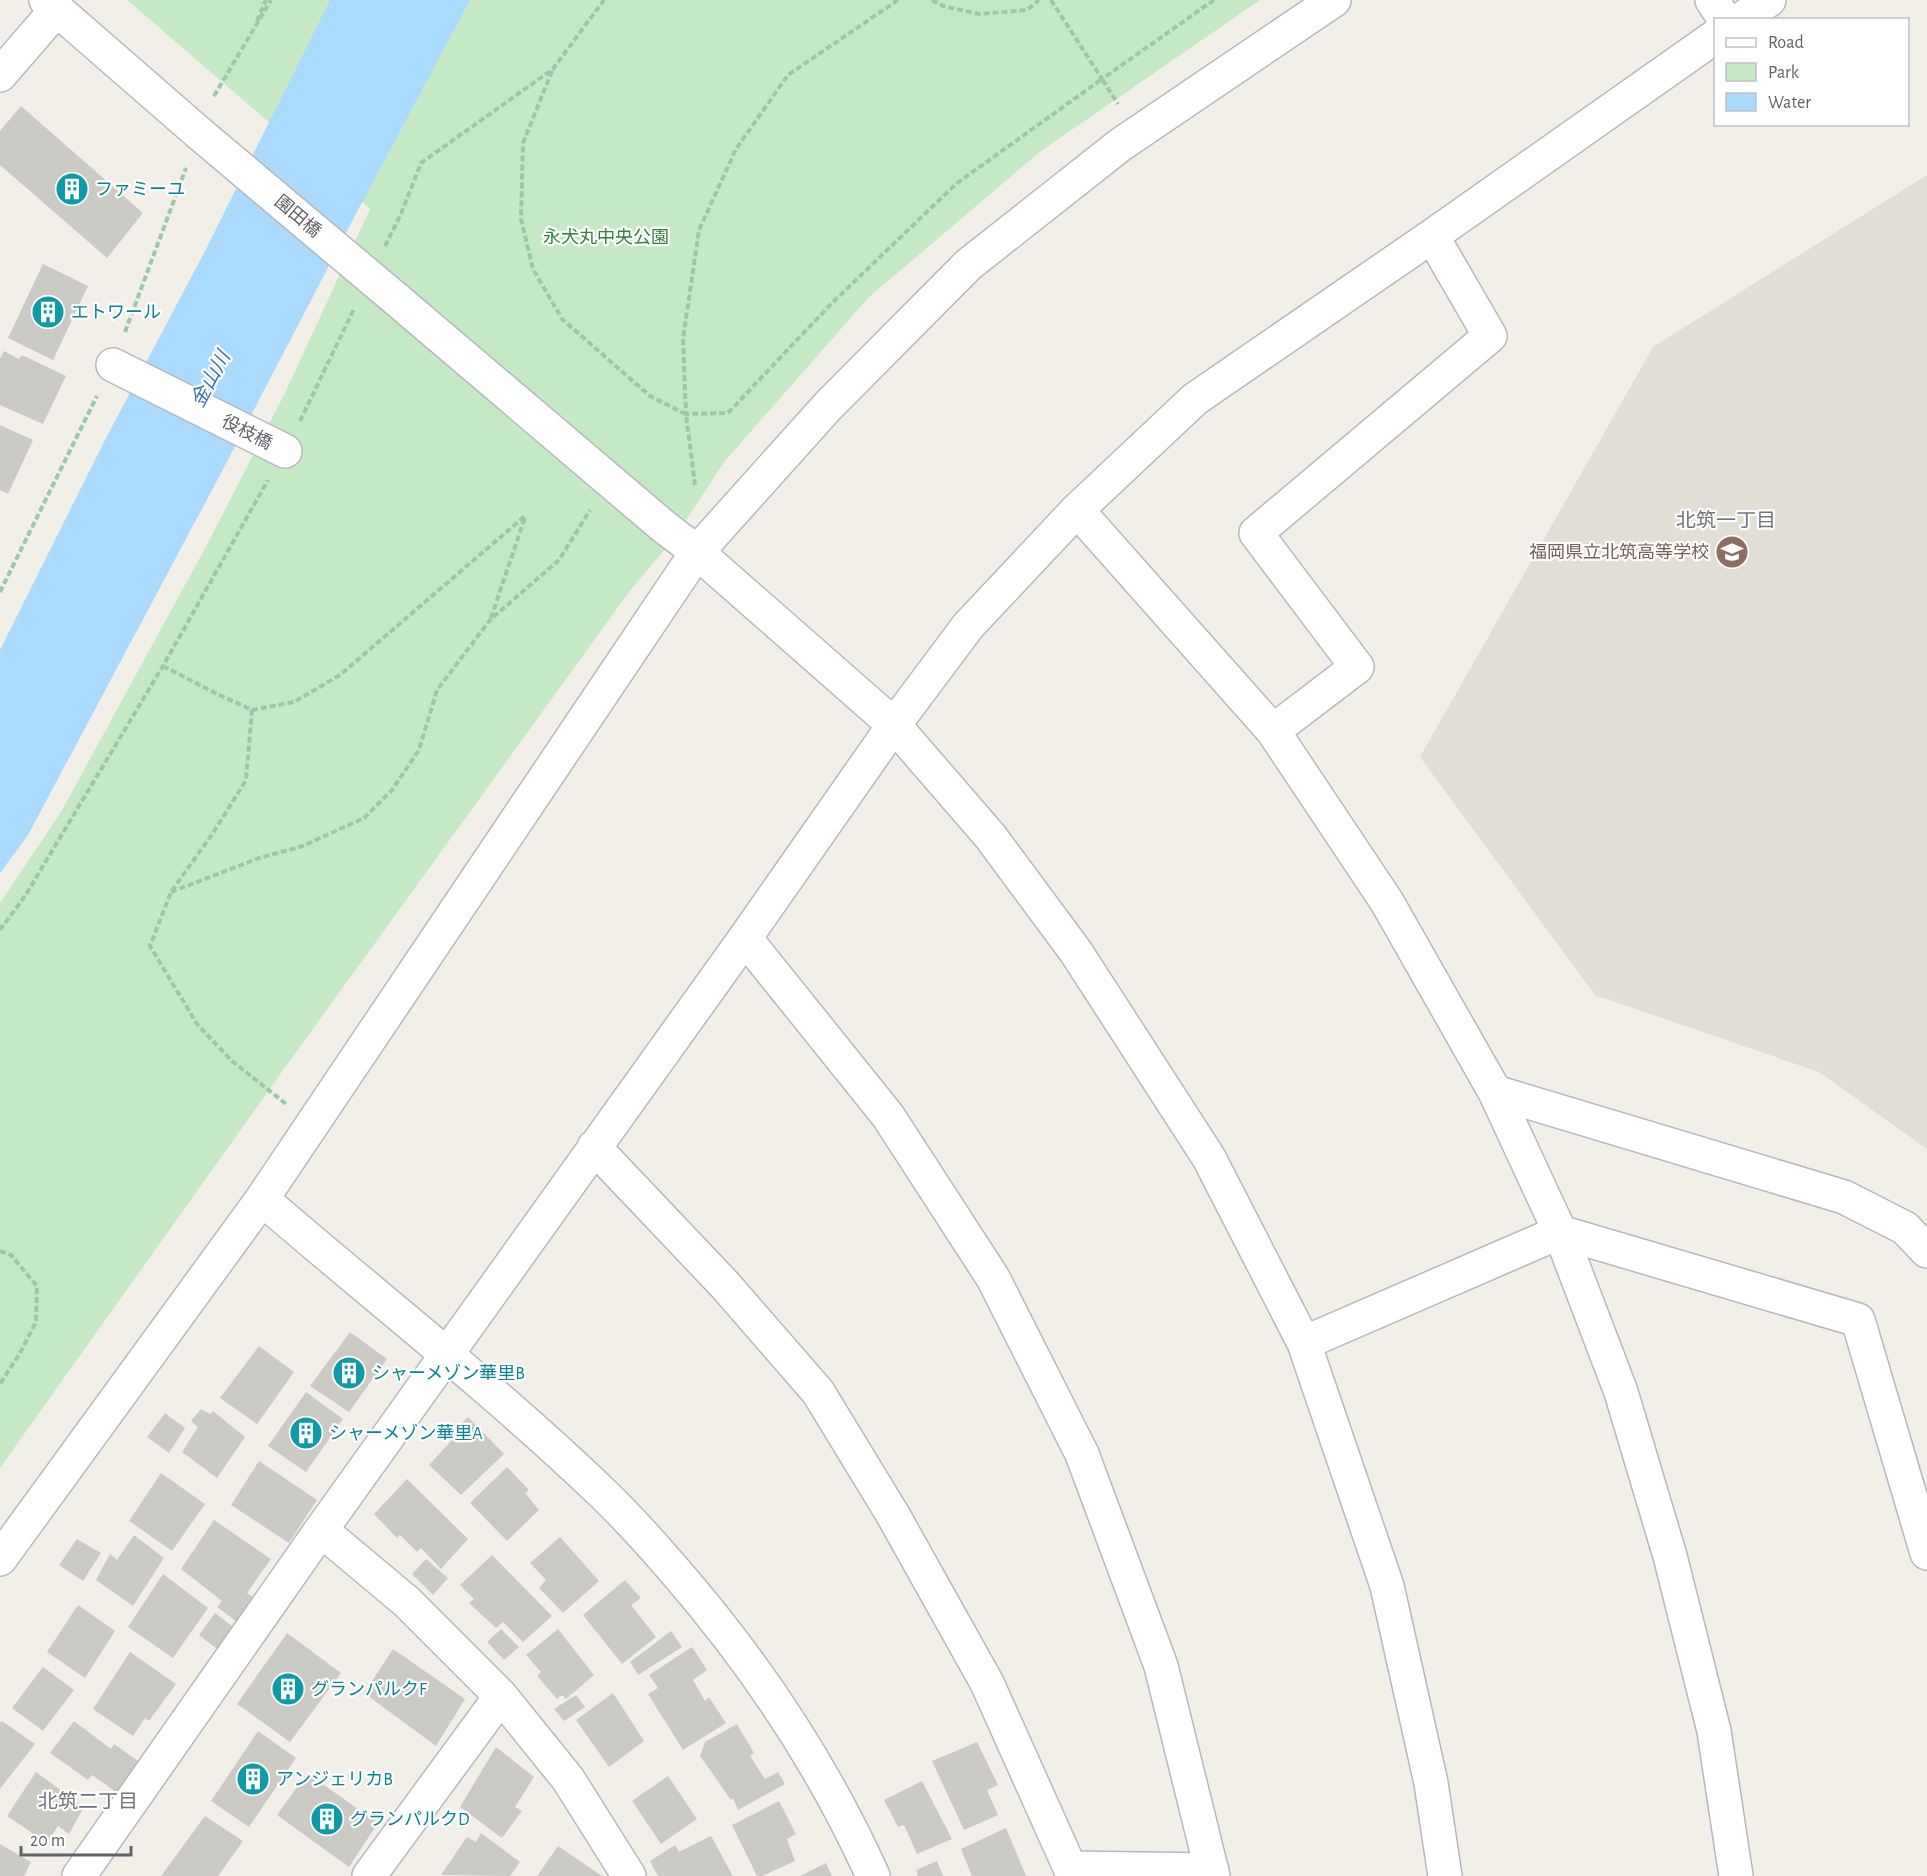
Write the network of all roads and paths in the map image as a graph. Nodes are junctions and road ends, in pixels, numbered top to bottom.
1 (266, 0) edge
2 (272, 0) edge
3 (898, 0) edge
4 (932, 0) edge
5 (1039, 0) edge
6 (1051, 0) edge
7 (1214, 0) edge
8 (1334, 0) edge
9 (1712, 0) edge
10 (1769, 0) edge
11 (52, 5) edge
12 (1724, 18) edge
13 (1743, 18) edge
14 (250, 36) junction
15 (1714, 37) edge
16 (553, 69) dead end
17 (0, 75) edge
18 (1102, 79) junction
19 (214, 96) dead end
20 (1120, 106) dead end
21 (186, 168) dead end
22 (1432, 236) junction
23 (113, 365) junction
24 (686, 414) junction
25 (285, 451) dead end
26 (695, 485) dead end
27 (593, 505) dead end
28 (1077, 510) junction
29 (697, 552) junction
30 (0, 592) edge
31 (490, 620) junction
32 (163, 666) dead end
33 (252, 710) junction
34 (894, 725) junction
35 (1273, 732) junction
36 (171, 892) junction
37 (745, 938) junction
38 (1495, 1092) junction
39 (286, 1104) dead end
40 (594, 1147) junction
41 (262, 1199) junction
42 (1560, 1232) junction
43 (0, 1251) edge
44 (1927, 1251) edge
45 (1304, 1343) junction
46 (447, 1353) junction
47 (0, 1384) edge
48 (321, 1530) junction
49 (1927, 1553) edge
50 (0, 1558) edge
51 (501, 1696) junction
52 (1212, 1873) edge
53 (79, 1876) edge
54 (369, 1876) edge
55 (629, 1876) edge
56 (873, 1876) edge
57 (1445, 1876) edge
58 (1736, 1876) edge

1 - 14 path
2 - 14 path
3 - 24 path
4 - 5 path
6 - 18 path
7 - 18 path
8 - 29 street
9 - 12 street
10 - 13 street
11 - 17 street
11 - 29 street, 園田橋, bridge
14 - 19 path
15 - 22 street
16 - 24 path
18 - 20 path
18 - 24 path
21 - 23 path
22 - 28 street
22 - 35 street
23 - 25 street, 役枝橋
23 - 30 path
24 - 26 path
27 - 31 path
28 - 34 street
28 - 35 street
29 - 34 street, 園田橋
29 - 41 street
31 - 33 path
31 - 36 path
32 - 33 path
33 - 36 path
34 - 37 street
34 - 45 street, 園田橋
35 - 38 street
36 - 39 path
37 - 40 street
37 - 52 street
38 - 42 street
38 - 44 street
40 - 46 street
40 - 52 street
41 - 46 street
41 - 50 street
42 - 45 street
42 - 49 street
42 - 58 street
43 - 47 path
45 - 57 street, 園田橋
46 - 48 street
46 - 56 street
48 - 51 street
48 - 53 street
51 - 54 street
51 - 55 street

